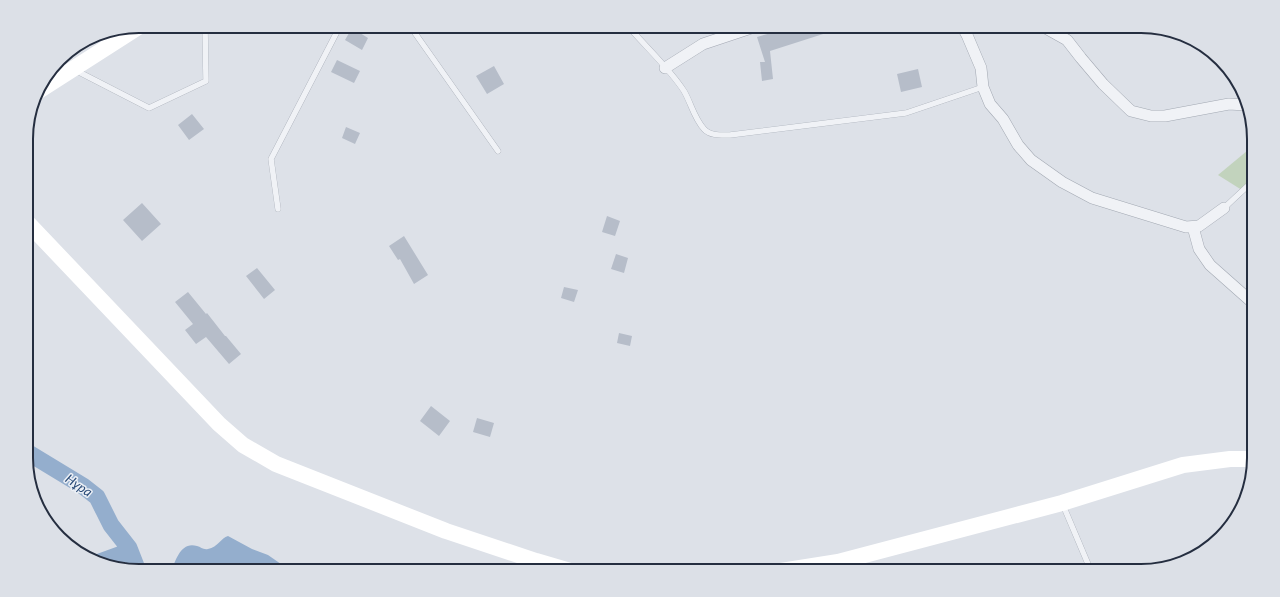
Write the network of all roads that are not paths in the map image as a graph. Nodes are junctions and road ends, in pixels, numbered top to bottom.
1 (205, 33) edge
2 (336, 33) edge
3 (415, 33) edge
4 (634, 33) edge
5 (736, 33) edge
6 (966, 33) edge
7 (1054, 33) edge
8 (126, 34) edge
9 (665, 68) junction
10 (65, 69) edge
11 (50, 81) edge
12 (983, 87) junction
13 (1241, 105) edge
14 (498, 151) dead end
15 (1247, 187) edge
16 (1224, 208) joint
17 (278, 209) dead end
18 (1192, 226) junction
19 (33, 228) edge
20 (1247, 298) edge
21 (1247, 459) edge
22 (1062, 503) junction
23 (546, 564) edge
24 (825, 564) edge
25 (1088, 564) edge

1 - 10 lane
2 - 17 lane
3 - 14 lane
4 - 9 lane
5 - 9 street
6 - 12 street
7 - 13 street
8 - 10 street
9 - 12 lane
10 - 11 street
12 - 18 street
15 - 16 lane
16 - 18 street
18 - 20 street
19 - 23 street
21 - 22 street
22 - 24 street
22 - 25 lane

